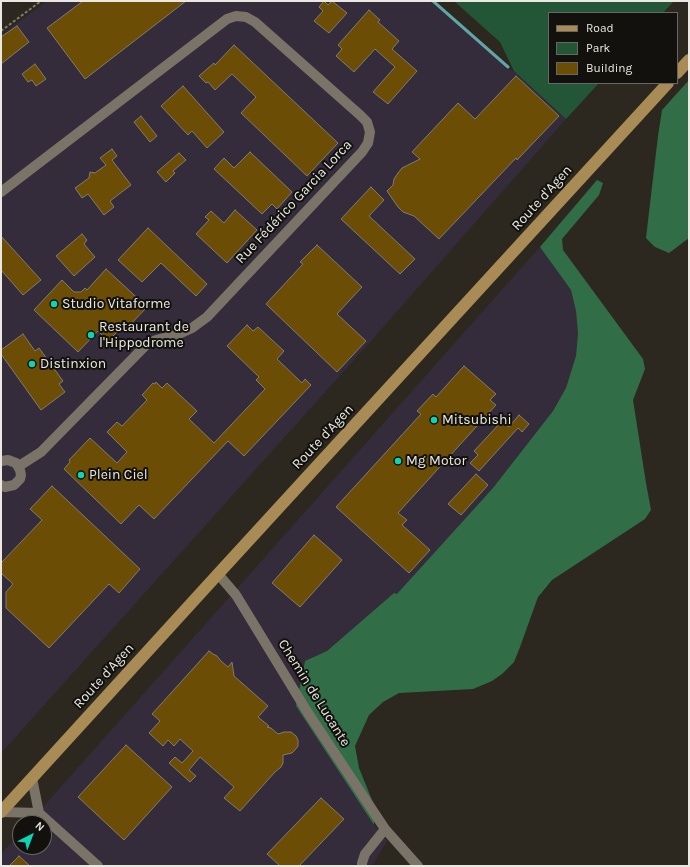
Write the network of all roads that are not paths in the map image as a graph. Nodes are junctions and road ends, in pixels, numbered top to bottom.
1 (689, 60) edge
2 (678, 72) edge
3 (667, 84) edge
4 (1, 192) edge
5 (1, 461) edge
6 (19, 466) junction
7 (1, 485) edge
8 (218, 574) junction
9 (32, 778) junction
10 (1, 812) edge
11 (39, 813) junction
12 (385, 829) junction
13 (98, 866) edge
14 (362, 866) edge
15 (418, 866) edge

1 - 2 main road
3 - 8 main road, Route d'Agen
4 - 6 street, Rue Fédérico Garcia Lorca
5 - 6 street
6 - 7 street
8 - 9 main road, Route d'Agen
8 - 12 street, Chemin de Lucante
9 - 10 main road, Route d'Agen
9 - 11 street
10 - 11 street
11 - 13 street
12 - 14 street
12 - 15 street, Chemin de Lucante

